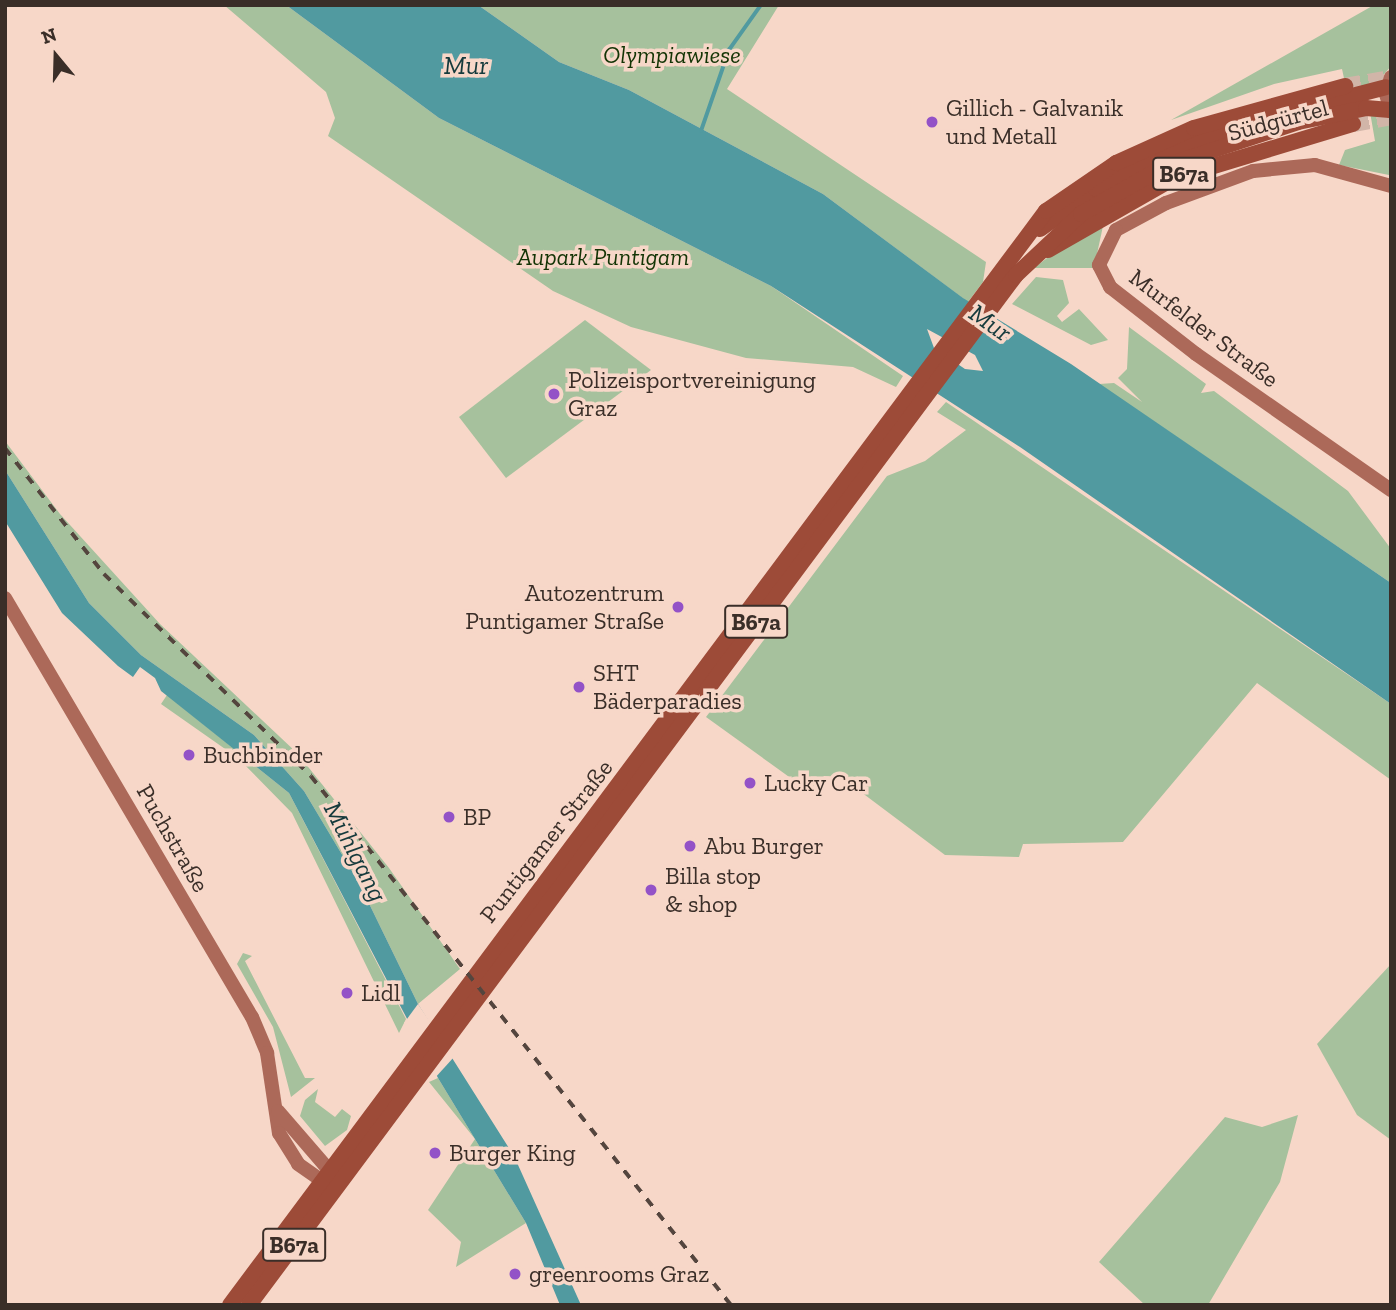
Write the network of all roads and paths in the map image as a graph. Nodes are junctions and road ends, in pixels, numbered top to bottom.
1 (1389, 82) edge
2 (1345, 86) tunnel mouth
3 (1391, 110) edge
4 (1353, 124) tunnel mouth
5 (1391, 186) edge
6 (1034, 233) junction
7 (1031, 260) junction
8 (995, 290) junction
9 (904, 411) junction
10 (1391, 490) edge
11 (5, 598) edge
12 (278, 1111) junction
13 (332, 1167) junction
14 (320, 1185) junction
15 (339, 1187) junction
16 (230, 1305) edge
17 (249, 1305) edge

1 - 3 main road
1 - 6 main road
2 - 6 main road, Südgürtel / B67a
3 - 7 main road
4 - 7 main road, Südgürtel / B67a
5 - 10 main road, Murfelder Straße
6 - 8 main road, B67a
7 - 8 main road, B67a
8 - 9 main road, B67a
9 - 13 main road, Puntigamer Straße / B67a
9 - 15 main road, Puntigamer Straße / B67a
11 - 12 main road, Puchstraße
12 - 13 main road, Puchstraße
12 - 14 main road, Puchstraße
13 - 14 main road, Puntigamer Straße / B67a
13 - 15 main road, Puchstraße
14 - 15 main road
14 - 16 main road, Puntigamer Straße / B67a
15 - 17 main road, Puntigamer Straße / B67a

